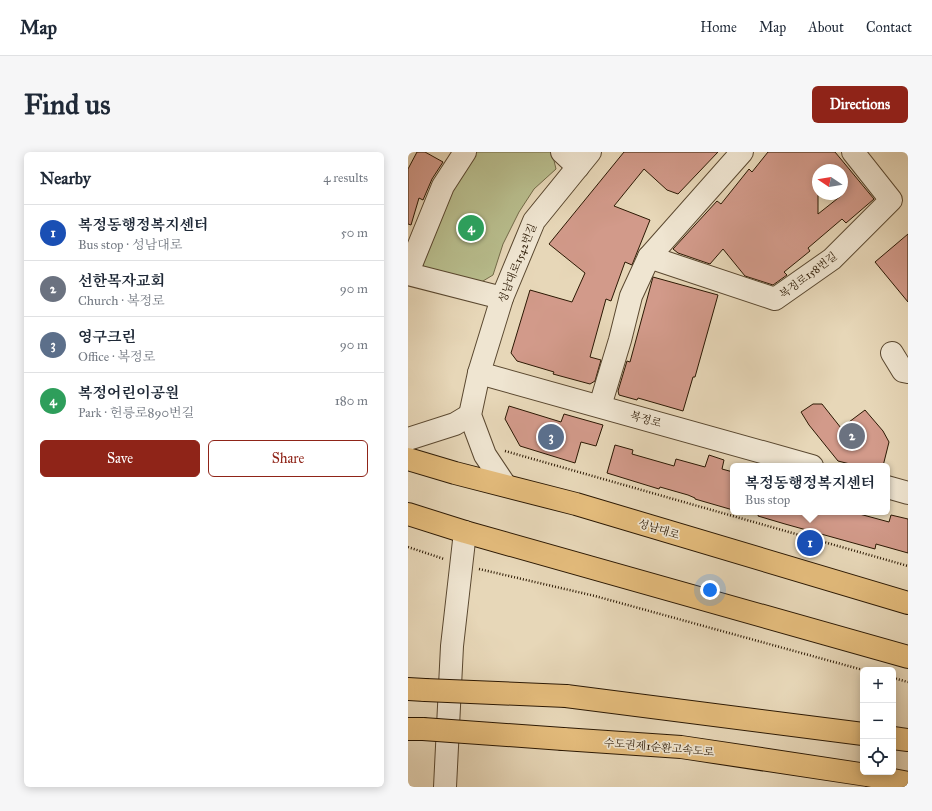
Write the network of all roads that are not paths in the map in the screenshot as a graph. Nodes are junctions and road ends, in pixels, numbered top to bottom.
1 (465, 152) edge
2 (562, 152) edge
3 (742, 152) edge
4 (853, 152) edge
5 (584, 159) edge
6 (649, 257) junction
7 (408, 273) edge
8 (502, 298) junction
9 (892, 353) dead end
10 (908, 372) edge
11 (479, 373) junction
12 (600, 406) junction
13 (470, 415) junction
14 (408, 439) edge
15 (408, 458) edge
16 (801, 463) edge
17 (505, 485) junction
18 (890, 488) edge
19 (908, 493) edge
20 (408, 514) edge
21 (465, 532) junction
22 (908, 603) edge
23 (908, 657) edge
24 (416, 689) edge
25 (416, 729) edge
26 (860, 734) edge
27 (896, 738) edge
28 (908, 740) edge
29 (908, 783) edge
30 (445, 787) edge

1 - 7 street
2 - 5 street, 성남대로1542번길
3 - 6 street
4 - 6 street, 복정로158번길
5 - 8 street, 성남대로1542번길
6 - 12 street
7 - 8 street
8 - 11 street, 성남대로1542번길
9 - 10 street
11 - 12 street, 복정로
11 - 13 street, 성남대로1542번길
12 - 16 street, 복정로
13 - 14 street
13 - 17 street
15 - 17 main road, 성남대로
17 - 22 main road, 성남대로
18 - 19 street
20 - 21 main road
21 - 23 main road
21 - 30 street
24 - 26 main road, bridge
25 - 29 main road, 수도권제1순환고속도로, bridge
27 - 28 main road

